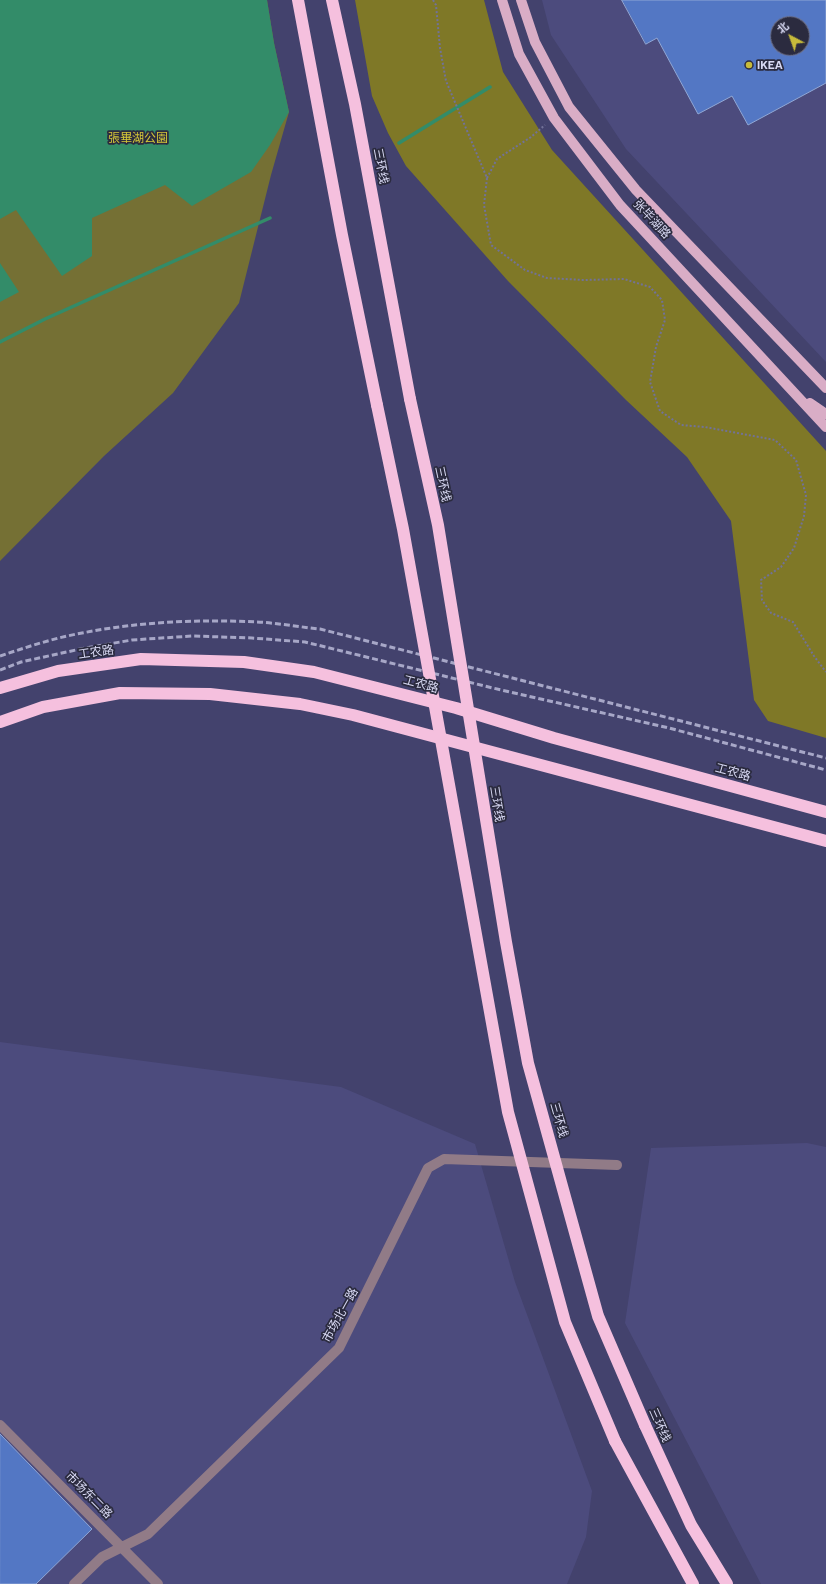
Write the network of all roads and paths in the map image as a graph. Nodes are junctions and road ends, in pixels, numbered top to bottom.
1 (298, 0) edge
2 (332, 0) edge
3 (434, 0) edge
4 (502, 0) edge
5 (522, 0) edge
6 (554, 118) junction
7 (487, 178) junction
8 (826, 388) edge
9 (793, 392) junction
10 (826, 414) edge
11 (826, 427) edge
12 (826, 672) edge
13 (0, 688) edge
14 (0, 722) edge
15 (826, 812) edge
16 (826, 842) edge
17 (617, 1165) dead end
18 (0, 1424) edge
19 (122, 1547) junction
20 (74, 1584) edge
21 (158, 1584) edge
22 (693, 1584) edge
23 (727, 1584) edge

1 - 22 highway, bridge
2 - 23 highway, 三环线, bridge
3 - 7 path
4 - 6 main road, 张毕湖路
5 - 8 main road, 张毕湖路
6 - 7 path
6 - 9 main road, 张毕湖路
7 - 12 path
9 - 10 main road
9 - 11 main road, 张毕湖路
13 - 15 highway, 工农路
14 - 16 highway
17 - 19 street, 市场北一路
18 - 19 street, 市场东二路
19 - 20 street, 市场北一路
19 - 21 street, 市场东二路

